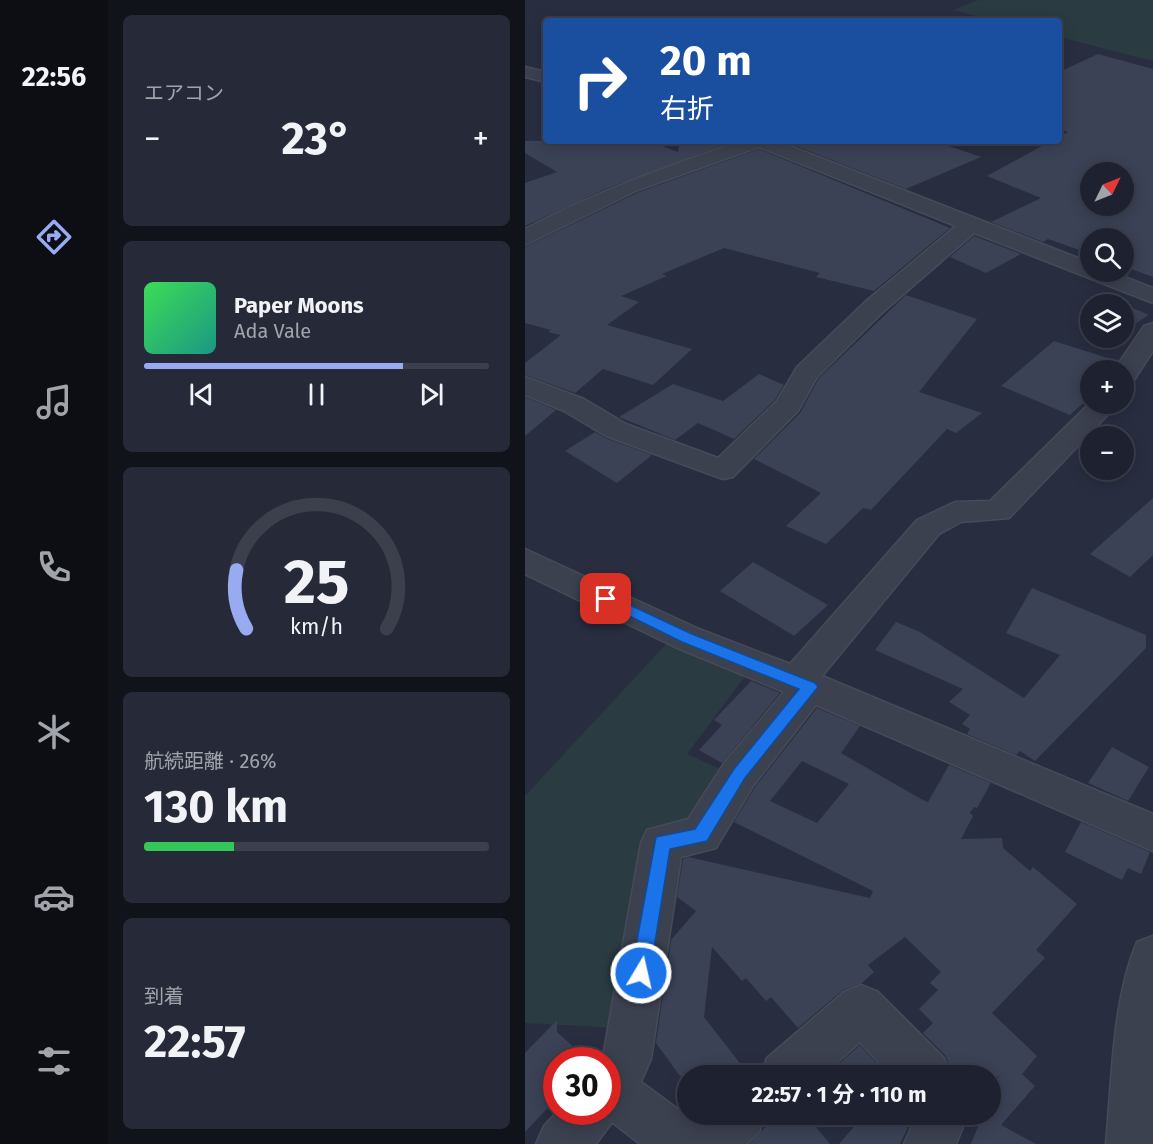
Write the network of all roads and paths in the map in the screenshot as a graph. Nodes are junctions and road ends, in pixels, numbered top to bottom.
1 (525, 72) edge
2 (543, 76) edge
3 (750, 144) edge
4 (767, 144) edge
5 (971, 224) junction
6 (525, 238) edge
7 (1080, 267) edge
8 (1118, 282) edge
9 (1153, 296) edge
10 (1153, 331) edge
11 (1134, 360) edge
12 (525, 385) edge
13 (1094, 414) edge
14 (525, 560) edge
15 (810, 687) junction
16 (1153, 833) edge
17 (1153, 958) edge
18 (797, 1065) edge
19 (915, 1065) edge
20 (621, 1069) edge
21 (621, 1108) edge
22 (580, 1125) edge
23 (729, 1125) edge
24 (938, 1125) edge
25 (563, 1144) edge
26 (683, 1144) edge
27 (707, 1144) edge
28 (930, 1144) edge
29 (1132, 1144) edge

1 - 2 street
3 - 6 street
4 - 5 street
5 - 7 street
5 - 12 street
8 - 9 street
10 - 11 street
13 - 15 street
14 - 15 street
15 - 16 street
15 - 20 street
17 - 29 street
18 - 19 street
21 - 26 street
22 - 25 street
23 - 27 street
24 - 28 street

